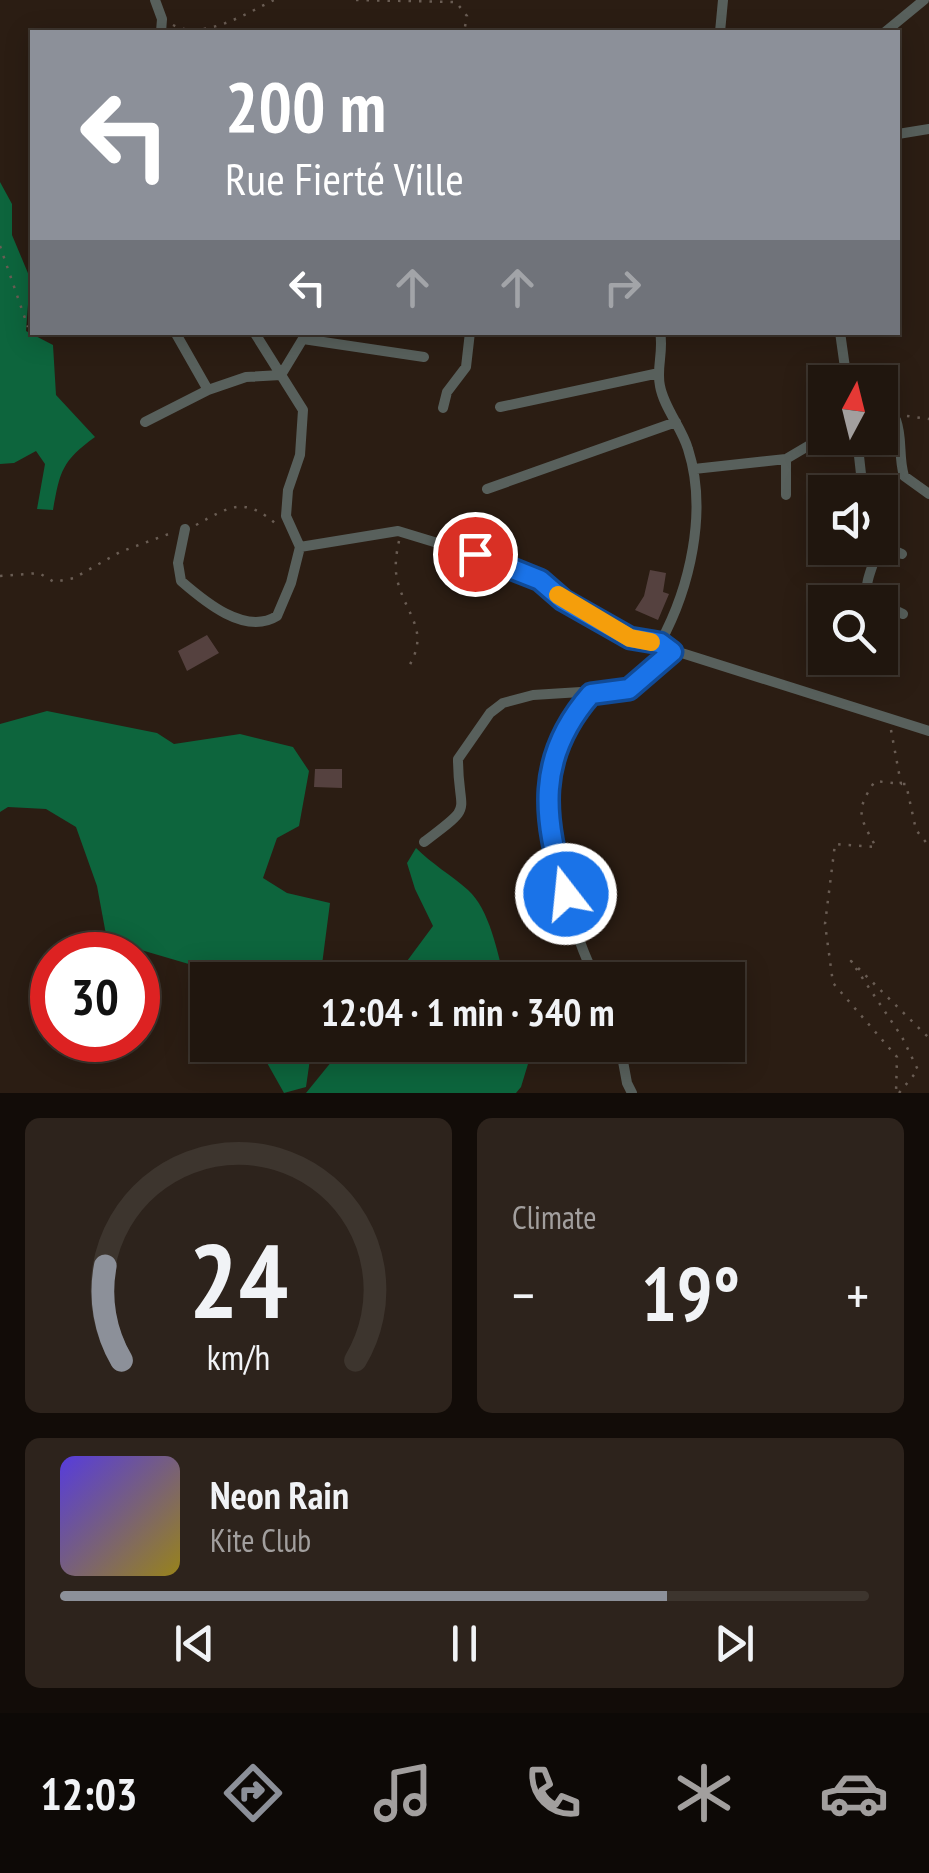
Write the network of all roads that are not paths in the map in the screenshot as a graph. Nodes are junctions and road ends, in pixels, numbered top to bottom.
1 (155, 0) edge
2 (723, 0) edge
3 (917, 2) edge
4 (161, 30) edge
5 (720, 30) edge
6 (887, 30) edge
7 (929, 129) edge
8 (900, 134) edge
9 (178, 335) edge
10 (256, 335) edge
11 (470, 335) edge
12 (661, 335) edge
13 (840, 335) edge
14 (305, 336) edge
15 (424, 357) dead end
16 (845, 365) edge
17 (659, 373) junction
18 (281, 375) junction
19 (208, 390) junction
20 (500, 407) dead end
21 (443, 408) dead end
22 (146, 422) dead end
23 (676, 422) junction
24 (808, 446) edge
25 (898, 448) edge
26 (786, 459) junction
27 (694, 469) junction
28 (488, 489) dead end
29 (786, 494) dead end
30 (929, 494) edge
31 (185, 529) road end
32 (300, 547) junction
33 (898, 553) edge
34 (902, 554) dead end
35 (898, 611) edge
36 (903, 614) dead end
37 (660, 643) junction
38 (672, 652) junction
39 (591, 694) junction
40 (929, 731) edge
41 (424, 842) dead end
42 (589, 962) edge
43 (623, 1062) edge
44 (632, 1093) edge

1 - 4 street
2 - 5 street
3 - 6 street
7 - 8 street
9 - 19 street
10 - 18 street
11 - 21 street
12 - 17 street
13 - 16 street
14 - 15 street
14 - 18 street
17 - 20 street
17 - 23 street
18 - 19 street
18 - 32 street
19 - 22 street
23 - 27 street
23 - 28 street
24 - 26 street
25 - 30 street
26 - 27 street
26 - 29 street
27 - 37 street
31 - 32 street
32 - 37 street
33 - 34 street
35 - 36 street
37 - 38 street
38 - 39 street
38 - 40 street
39 - 41 street
39 - 42 street
43 - 44 street

